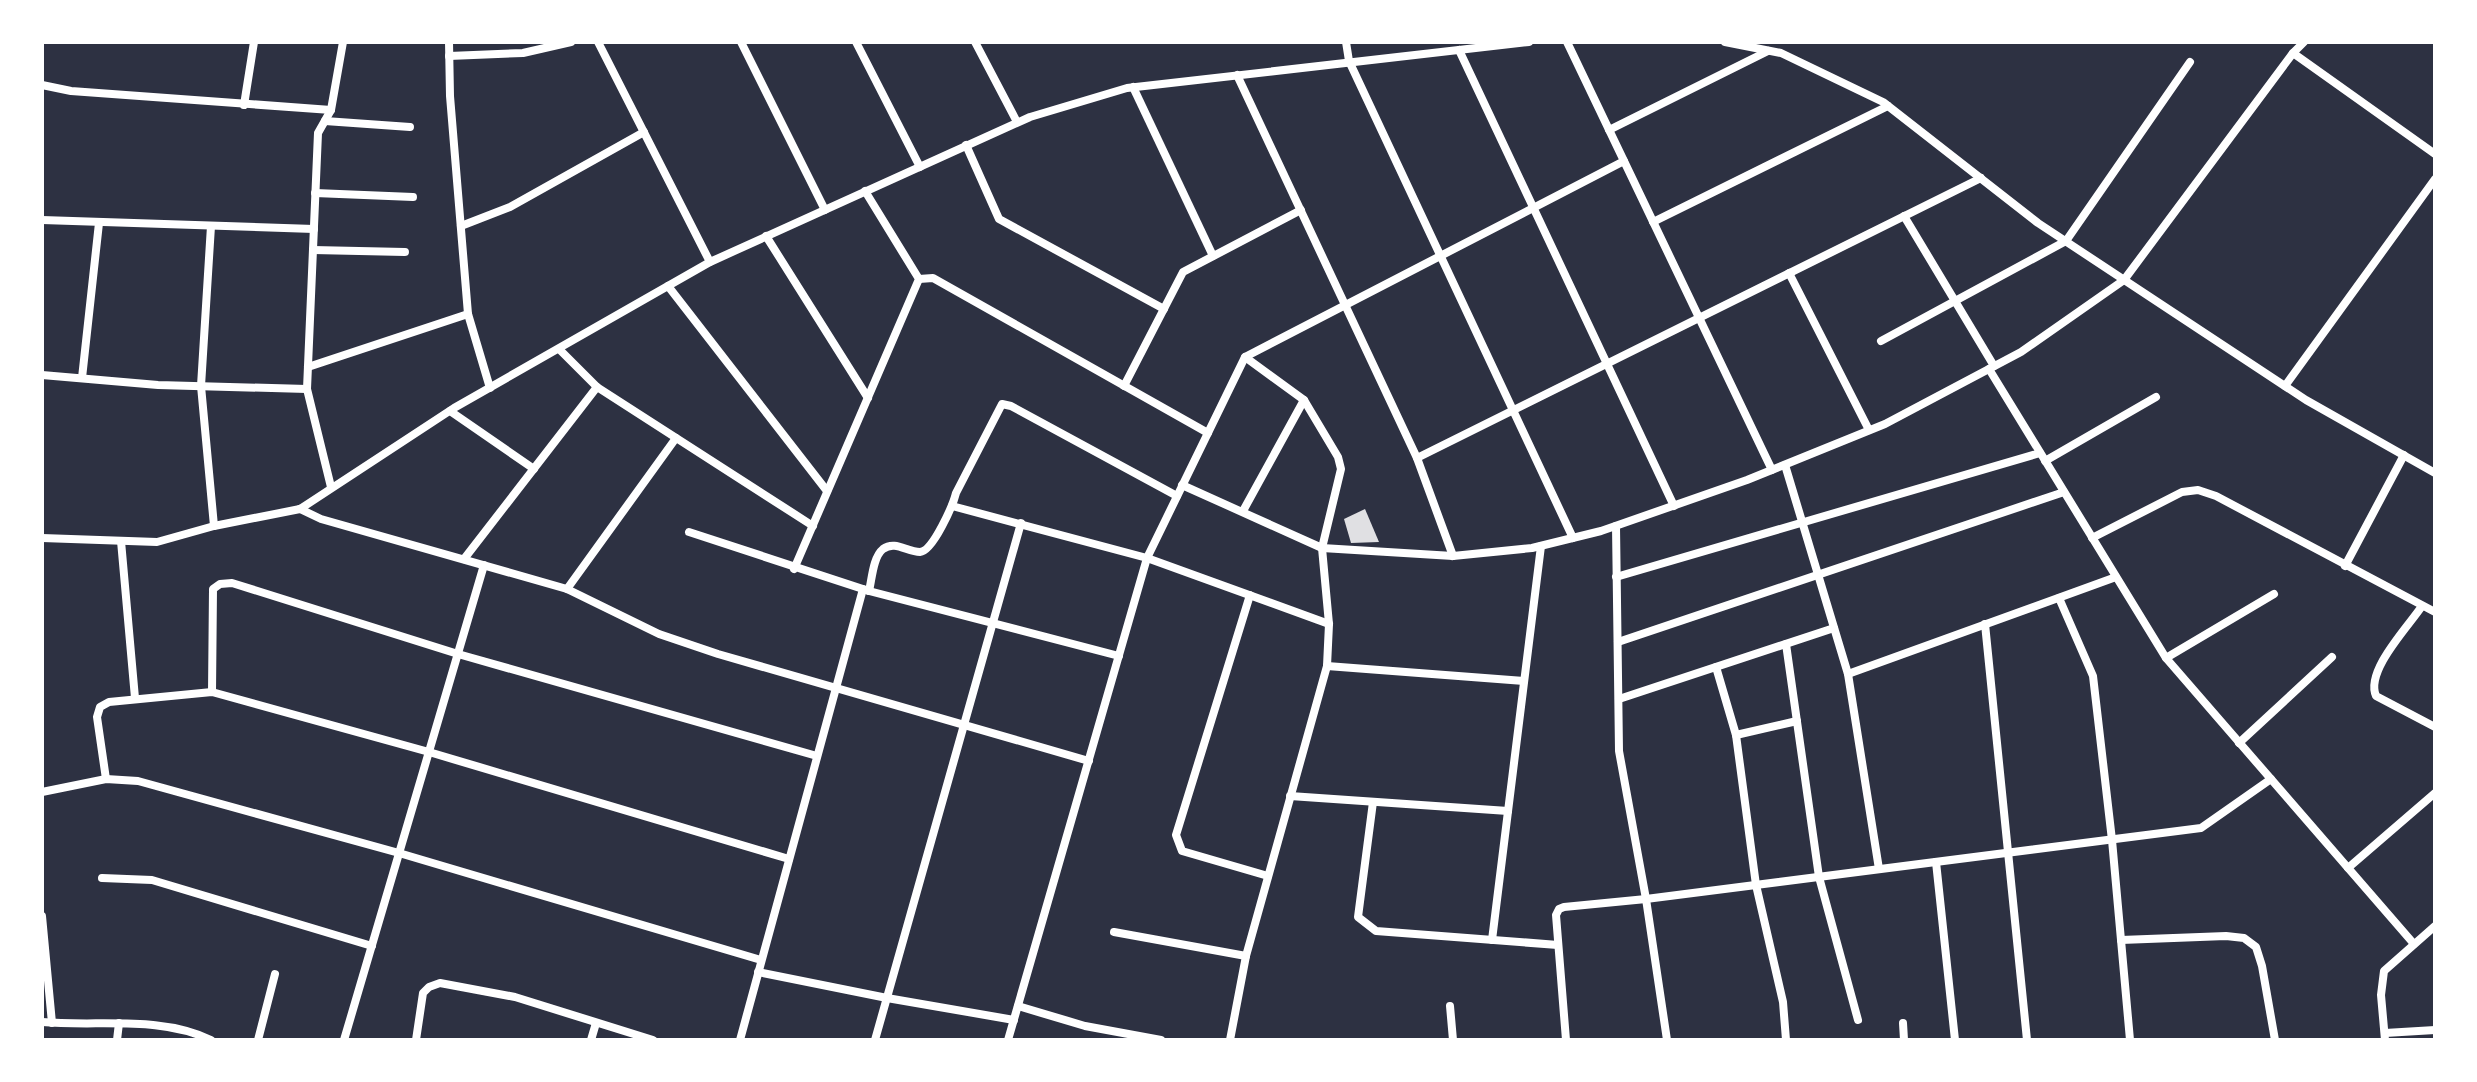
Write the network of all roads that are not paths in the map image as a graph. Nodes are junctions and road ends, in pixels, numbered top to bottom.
1 (254, 42) edge
2 (343, 42) edge
3 (449, 42) edge
4 (571, 42) edge
5 (598, 42) edge
6 (741, 42) edge
7 (856, 42) edge
8 (975, 42) edge
9 (1346, 42) edge
10 (1529, 42) edge
11 (1567, 42) edge
12 (1725, 42) edge
13 (1732, 42) edge
14 (2304, 42) edge
15 (1459, 50) junction
16 (1769, 50) junction
17 (2293, 53) junction
18 (449, 56) junction
19 (1349, 61) junction
20 (2190, 62) dead end
21 (1237, 75) junction
22 (42, 85) edge
23 (1133, 87) junction
24 (244, 105) junction
25 (1888, 106) junction
26 (331, 110) junction
27 (325, 121) junction
28 (1017, 122) junction
29 (410, 127) dead end
30 (1609, 130) junction
31 (644, 132) junction
32 (966, 145) junction
33 (2435, 154) edge
34 (1624, 161) junction
35 (920, 167) junction
36 (1981, 178) junction
37 (2435, 179) edge
38 (865, 191) junction
39 (315, 193) junction
40 (413, 197) dead end
41 (1533, 208) junction
42 (825, 210) junction
43 (1301, 210) junction
44 (1904, 216) junction
45 (42, 220) edge
46 (1653, 222) junction
47 (99, 223) junction
48 (211, 226) junction
49 (461, 226) junction
50 (314, 229) junction
51 (766, 236) junction
52 (2066, 241) junction
53 (313, 250) junction
54 (405, 252) dead end
55 (1213, 256) junction
56 (1440, 256) junction
57 (710, 262) junction
58 (1789, 273) junction
59 (919, 279) junction
60 (2124, 280) junction
61 (668, 286) junction
62 (1954, 301) junction
63 (1345, 305) junction
64 (1164, 309) junction
65 (468, 314) junction
66 (1699, 317) junction
67 (1881, 341) dead end
68 (559, 349) junction
69 (1245, 357) junction
70 (1607, 363) junction
71 (308, 367) junction
72 (1992, 367) junction
73 (42, 375) edge
74 (82, 378) junction
75 (201, 386) junction
76 (1124, 386) junction
77 (2285, 386) junction
78 (597, 387) junction
79 (490, 388) junction
80 (307, 389) junction
81 (2156, 397) dead end
82 (868, 398) junction
83 (1304, 400) junction
84 (1513, 410) junction
85 (450, 411) junction
86 (1869, 430) junction
87 (1208, 433) junction
88 (676, 438) junction
89 (2404, 455) junction
90 (2042, 457) junction
91 (1417, 458) junction
92 (1785, 465) junction
93 (534, 469) junction
94 (1772, 470) junction
95 (2435, 473) edge
96 (1182, 485) junction
97 (331, 487) junction
98 (827, 491) junction
99 (2064, 492) junction
100 (1177, 496) junction
101 (952, 506) junction
102 (1674, 506) junction
103 (300, 509) junction
104 (1243, 511) junction
105 (1021, 523) junction
106 (1802, 523) junction
107 (214, 526) junction
108 (813, 526) junction
109 (1616, 526) junction
110 (689, 532) dead end
111 (42, 538) edge
112 (1573, 538) junction
113 (2092, 538) junction
114 (121, 541) junction
115 (1541, 546) junction
116 (1322, 548) junction
117 (1453, 556) junction
118 (1147, 558) junction
119 (464, 559) junction
120 (484, 565) junction
121 (2345, 566) junction
122 (794, 569) junction
123 (1818, 575) junction
124 (1616, 577) junction
125 (2116, 577) junction
126 (567, 589) junction
127 (866, 590) junction
128 (2274, 594) dead end
129 (1250, 595) junction
130 (2059, 598) junction
131 (2422, 606) junction
132 (2435, 612) edge
133 (1329, 624) junction
134 (1985, 624) junction
135 (993, 625) junction
136 (1834, 628) junction
137 (1618, 642) junction
138 (1786, 644) junction
139 (458, 654) junction
140 (1119, 656) junction
141 (2332, 657) dead end
142 (2166, 658) junction
143 (1327, 666) junction
144 (1716, 667) junction
145 (1848, 674) junction
146 (1524, 681) junction
147 (836, 688) junction
148 (212, 692) junction
149 (135, 698) junction
150 (1619, 699) junction
151 (1797, 721) junction
152 (965, 725) junction
153 (2435, 727) edge
154 (1736, 735) junction
155 (2239, 743) junction
156 (429, 752) junction
157 (817, 756) junction
158 (1089, 761) junction
159 (106, 779) junction
160 (2271, 779) junction
161 (42, 792) edge
162 (2435, 793) edge
163 (1290, 796) junction
164 (1373, 802) junction
165 (1508, 811) junction
166 (2112, 840) junction
167 (399, 853) junction
168 (2009, 853) junction
169 (789, 859) junction
170 (1936, 862) junction
171 (2348, 868) junction
172 (1879, 869) junction
173 (1268, 876) junction
174 (1819, 877) junction
175 (102, 878) dead end
176 (1756, 885) junction
177 (1646, 899) junction
178 (42, 916) edge
179 (2435, 926) edge
180 (1114, 932) dead end
181 (1492, 940) junction
182 (2121, 940) junction
183 (2414, 944) junction
184 (1558, 945) junction
185 (372, 946) junction
186 (1246, 956) junction
187 (761, 960) junction
188 (758, 972) junction
189 (275, 974) dead end
190 (887, 998) junction
191 (1018, 1006) junction
192 (1450, 1006) dead end
193 (1014, 1020) junction
194 (1858, 1020) dead end
195 (47, 1022) edge
196 (119, 1023) junction
197 (596, 1023) junction
198 (1903, 1023) dead end
199 (2435, 1030) edge
200 (2385, 1037) edge
201 (117, 1040) edge
202 (211, 1040) edge
203 (258, 1040) edge
204 (344, 1040) edge
205 (416, 1040) edge
206 (591, 1040) edge
207 (653, 1040) edge
208 (740, 1040) edge
209 (875, 1040) edge
210 (1008, 1040) edge
211 (1161, 1040) edge
212 (1230, 1040) edge
213 (1453, 1040) edge
214 (1566, 1040) edge
215 (1667, 1040) edge
216 (1786, 1040) edge
217 (1904, 1040) edge
218 (1955, 1040) edge
219 (2027, 1040) edge
220 (2130, 1040) edge
221 (2275, 1040) edge

1 - 24 street
2 - 26 street
3 - 18 street
4 - 18 street
5 - 31 street
6 - 42 street
7 - 35 street
8 - 28 street
9 - 19 street
10 - 15 street
11 - 30 street
12 - 13 street
13 - 16 street
14 - 17 street
15 - 19 street
15 - 41 street
16 - 25 street
16 - 30 street
17 - 33 street
17 - 60 street
18 - 49 street
19 - 21 street
19 - 56 street
20 - 52 street
21 - 23 street
21 - 43 street
22 - 24 street
23 - 28 street
23 - 55 street
24 - 26 street
25 - 36 street
25 - 46 street
26 - 27 street
27 - 29 street
27 - 39 street
28 - 32 street
30 - 34 street
31 - 49 street
31 - 57 street
32 - 35 street
32 - 64 street
34 - 41 street
34 - 46 street
35 - 38 street
36 - 44 street
36 - 52 street
37 - 77 street
38 - 42 street
38 - 59 street
39 - 40 street
39 - 50 street
41 - 56 street
41 - 70 street
42 - 51 street
43 - 55 street
43 - 63 street
44 - 58 street
44 - 62 street
45 - 47 street
46 - 66 street
47 - 48 street
47 - 74 street
48 - 50 street
48 - 75 street
49 - 65 street
50 - 53 street
51 - 57 street
51 - 82 street
52 - 60 street
52 - 62 street
53 - 54 street
53 - 71 street
55 - 64 street
56 - 63 street
56 - 84 street
57 - 61 street
58 - 66 street
58 - 86 street
59 - 76 street
59 - 82 street
60 - 72 street
60 - 77 street
61 - 68 street
61 - 98 street
62 - 67 street
62 - 72 street
63 - 69 street
63 - 91 street
64 - 76 street
65 - 71 street
65 - 79 street
66 - 70 street
66 - 94 street
68 - 78 street
68 - 79 street
69 - 83 street
69 - 87 street
70 - 84 street
70 - 102 street
71 - 80 street
72 - 86 street
72 - 90 street
73 - 74 street
74 - 75 street
75 - 80 street
75 - 107 street
76 - 87 street
77 - 89 street
78 - 88 street
78 - 93 street
79 - 85 street
80 - 97 street
81 - 90 street
82 - 98 street
83 - 104 street
83 - 116 street
84 - 91 street
84 - 112 street
85 - 93 street
85 - 97 street
86 - 92 street
87 - 96 street
88 - 108 street
88 - 126 street
89 - 95 street
89 - 121 street
90 - 99 street
90 - 106 street
91 - 117 street
92 - 94 street
92 - 106 street
93 - 119 street
94 - 102 street
96 - 100 street
96 - 104 street
97 - 103 street
98 - 108 street
99 - 113 street
99 - 123 street
100 - 101 street
100 - 118 street
101 - 105 street
101 - 127 street
102 - 109 street
103 - 107 street
103 - 119 street
104 - 116 street
105 - 118 street
105 - 135 street
106 - 123 street
106 - 124 street
107 - 114 street
108 - 122 street
109 - 112 street
109 - 124 street
110 - 122 street
111 - 114 street
112 - 115 street
113 - 121 street
113 - 125 street
114 - 149 street
115 - 117 street
115 - 146 street
116 - 117 street
116 - 133 street
118 - 129 street
118 - 140 street
119 - 120 street
120 - 126 street
120 - 139 street
121 - 131 street
122 - 127 street
123 - 136 street
123 - 137 street
124 - 137 street
125 - 130 street
125 - 142 street
126 - 147 street
127 - 135 street
127 - 147 street
128 - 142 street
129 - 133 street
129 - 173 street
130 - 134 street
130 - 166 street
131 - 132 street
131 - 153 street
133 - 143 street
134 - 145 street
134 - 168 street
135 - 140 street
135 - 152 street
136 - 138 street
136 - 145 street
137 - 150 street
138 - 144 street
138 - 151 street
139 - 148 street
139 - 156 street
139 - 157 street
140 - 158 street
141 - 155 street
142 - 155 street
143 - 146 street
143 - 163 street
144 - 150 street
144 - 154 street
145 - 172 street
146 - 165 street
147 - 152 street
147 - 157 street
148 - 149 street
148 - 156 street
149 - 159 street
150 - 177 street
151 - 154 street
151 - 174 street
152 - 158 street
152 - 190 street
154 - 176 street
155 - 160 street
156 - 167 street
156 - 169 street
157 - 169 street
158 - 191 street
159 - 161 street
159 - 167 street
160 - 166 street
160 - 171 street
162 - 171 street
163 - 164 street
163 - 173 street
164 - 165 street
164 - 181 street
165 - 181 street
166 - 168 street
166 - 182 street
167 - 185 street
167 - 187 street
168 - 170 street
168 - 219 street
169 - 187 street
170 - 172 street
170 - 218 street
171 - 183 street
172 - 174 street
173 - 186 street
174 - 176 street
174 - 194 street
175 - 185 street
176 - 177 street
176 - 216 street
177 - 184 street
177 - 215 street
178 - 195 street
179 - 183 street
180 - 186 street
181 - 184 street
182 - 220 street
182 - 221 street
183 - 200 street
184 - 214 street
185 - 204 street
186 - 212 street
187 - 188 street
188 - 190 street
188 - 208 street
189 - 203 street
190 - 193 street
190 - 209 street
191 - 193 street
191 - 211 street
192 - 213 street
193 - 210 street
195 - 196 street
196 - 201 street
196 - 202 street
197 - 205 street
197 - 206 street
197 - 207 street
198 - 217 street
199 - 200 street

